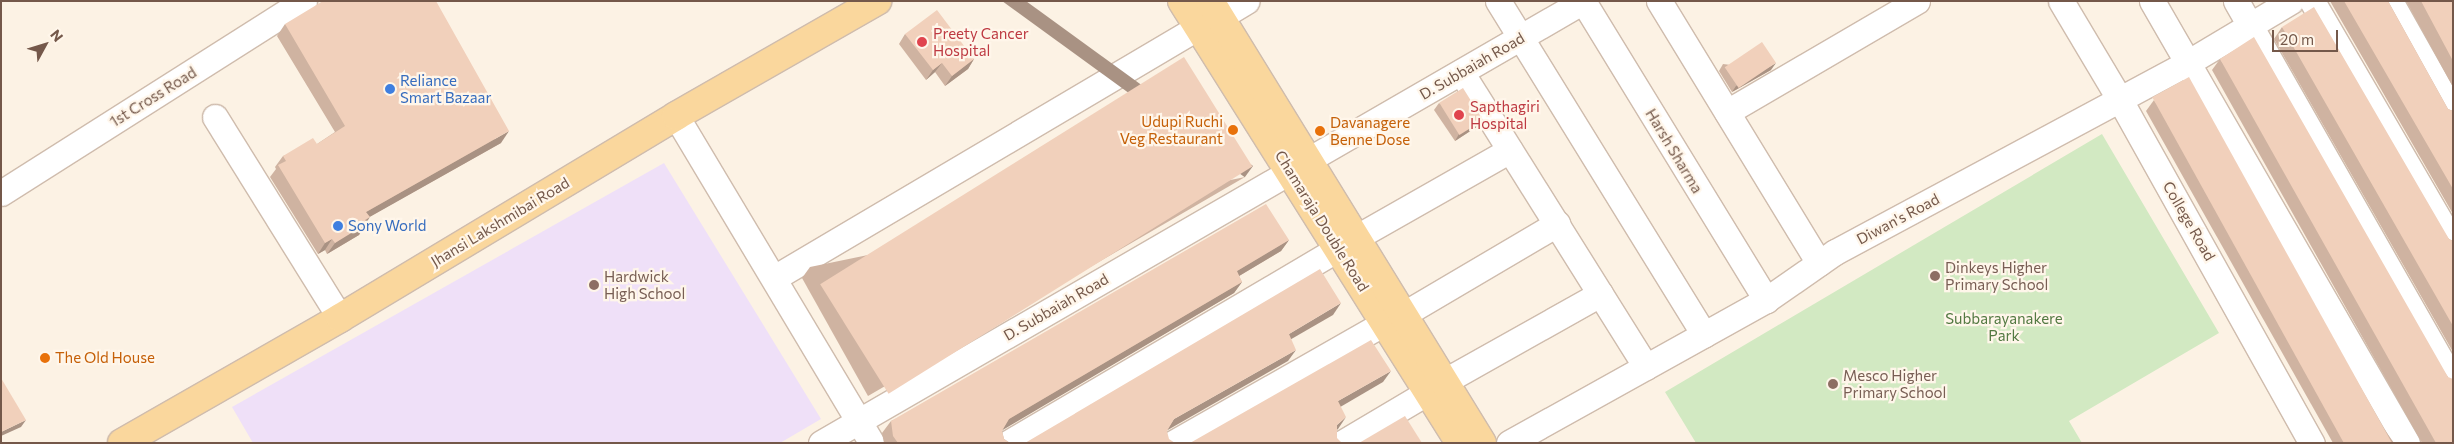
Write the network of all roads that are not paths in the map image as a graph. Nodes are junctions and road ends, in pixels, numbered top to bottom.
1 (304, 1) edge
2 (877, 1) edge
3 (1182, 1) edge
4 (1247, 1) edge
5 (1498, 1) edge
6 (1583, 1) edge
7 (1659, 1) edge
8 (1917, 1) edge
9 (2061, 1) edge
10 (2152, 1) edge
11 (2236, 1) edge
12 (2291, 1) edge
13 (2312, 1) edge
14 (2390, 1) edge
15 (1210, 15) edge
16 (2249, 24) junction
17 (1521, 38) junction
18 (2187, 63) junction
19 (1461, 72) junction
20 (2120, 100) junction
21 (1727, 112) junction
22 (2453, 113) edge
23 (676, 116) junction
24 (215, 117) dead end
25 (1510, 150) junction
26 (1300, 165) junction
27 (1, 193) edge
28 (1557, 224) junction
29 (1347, 243) junction
30 (2453, 243) edge
31 (1819, 263) junction
32 (774, 278) junction
33 (1600, 294) junction
34 (1766, 300) junction
35 (340, 318) junction
36 (1395, 318) junction
37 (1704, 334) junction
38 (1646, 367) junction
39 (2453, 381) edge
40 (1436, 387) junction
41 (859, 421) junction
42 (122, 443) edge
43 (821, 443) edge
44 (872, 443) edge
45 (1008, 443) edge
46 (1173, 443) edge
47 (1342, 443) edge
48 (1460, 443) edge
49 (1482, 443) edge
50 (1509, 443) edge
51 (2312, 443) edge
52 (2407, 443) edge

1 - 27 street, 1st Cross Road
2 - 23 main road, Jhansi Lakshmibai Road
3 - 15 main road, Chamaraja Double Road
4 - 15 street
5 - 17 street
6 - 17 street, D. Subbaiah Road
6 - 34 street, Harsh Sharma
7 - 21 street
8 - 21 street
9 - 20 street, College Road
10 - 18 street
11 - 16 street
12 - 16 street, Diwan's Road
13 - 30 street
14 - 22 street
15 - 26 main road, Chamaraja Double Road
15 - 32 street
16 - 18 street, Diwan's Road
16 - 39 street
17 - 19 street, D. Subbaiah Road
17 - 37 street
18 - 20 street, Diwan's Road
18 - 52 street
19 - 25 street
19 - 26 street, D. Subbaiah Road
20 - 31 street, Diwan's Road
20 - 51 street, College Road
21 - 31 street
23 - 32 street
23 - 35 main road, Jhansi Lakshmibai Road
24 - 35 street
25 - 28 street
25 - 29 street
26 - 29 main road, Chamaraja Double Road
26 - 41 street, D. Subbaiah Road
28 - 33 street
28 - 36 street
29 - 36 main road, Chamaraja Double Road
29 - 45 street
31 - 34 street, Diwan's Road
32 - 41 street
33 - 38 street
33 - 40 street
34 - 37 street, Diwan's Road
35 - 42 main road, Jhansi Lakshmibai Road
36 - 40 main road, Chamaraja Double Road
36 - 46 street
37 - 38 street, Diwan's Road
38 - 50 street, Diwan's Road
40 - 47 street
40 - 48 main road, Chamaraja Double Road
40 - 49 main road, Chamaraja Double Road
41 - 43 street, D. Subbaiah Road
41 - 44 street

